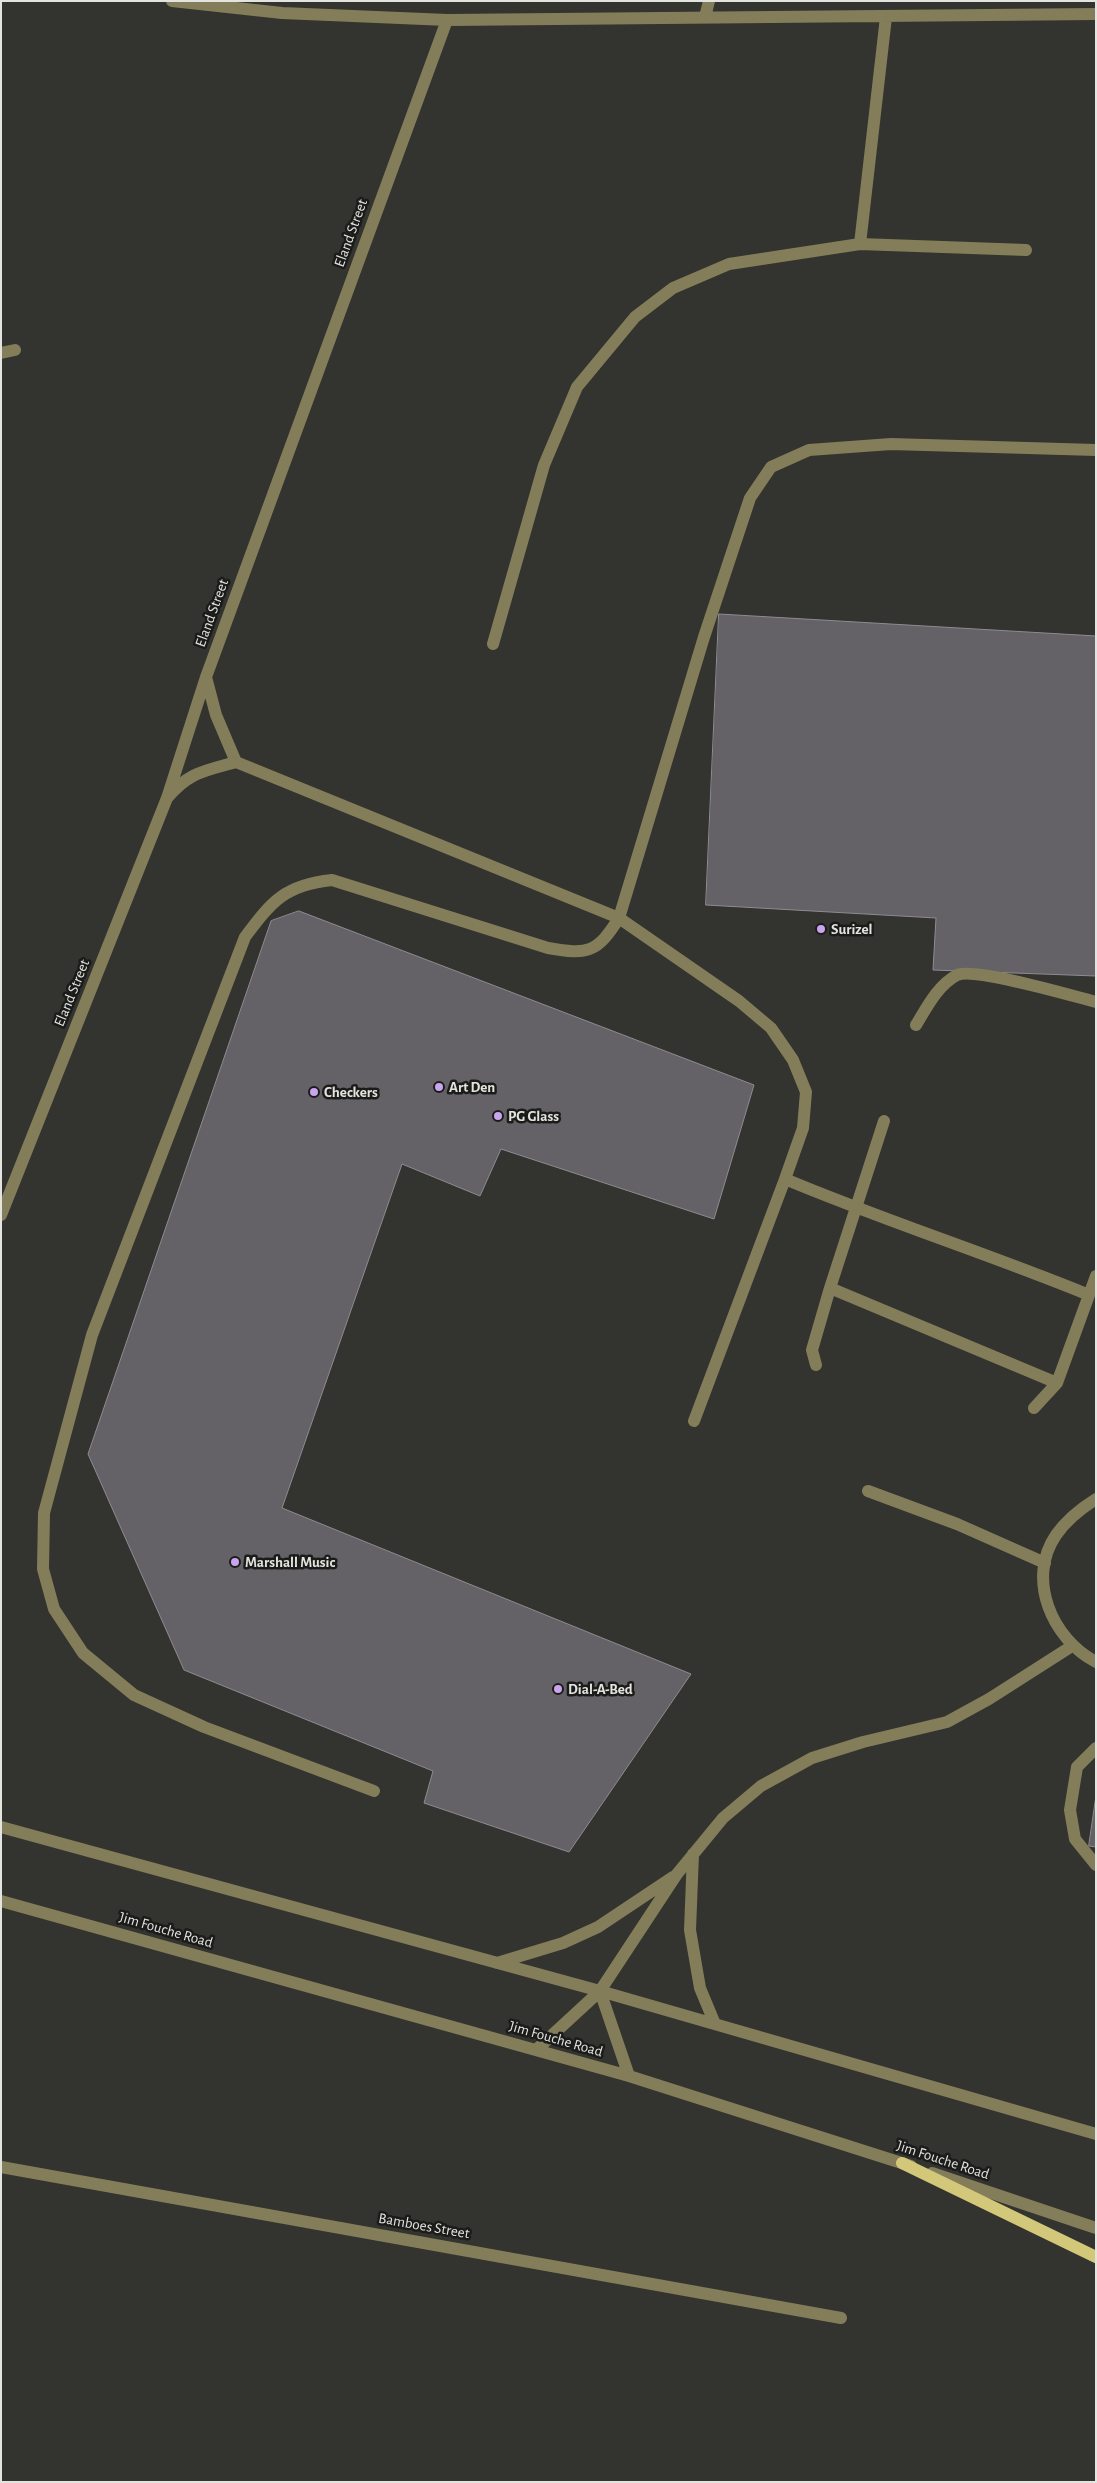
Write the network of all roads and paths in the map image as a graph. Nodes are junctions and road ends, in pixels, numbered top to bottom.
1 (172, 1) edge
2 (709, 1) edge
3 (283, 7) edge
4 (1096, 14) edge
5 (705, 17) junction
6 (886, 17) junction
7 (447, 20) junction
8 (860, 244) junction
9 (1026, 250) dead end
10 (15, 350) dead end
11 (1, 353) edge
12 (1096, 450) edge
13 (493, 644) dead end
14 (206, 677) junction
15 (236, 762) junction
16 (167, 798) junction
17 (619, 918) junction
18 (1096, 1002) edge
19 (916, 1025) dead end
20 (884, 1121) dead end
21 (785, 1179) junction
22 (857, 1209) junction
23 (1, 1215) edge
24 (1096, 1276) edge
25 (830, 1288) junction
26 (1089, 1295) junction
27 (816, 1365) dead end
28 (1057, 1383) junction
29 (1034, 1408) dead end
30 (694, 1421) dead end
31 (868, 1491) dead end
32 (1096, 1499) edge
33 (1045, 1562) junction
34 (1072, 1646) junction
35 (1096, 1662) edge
36 (1096, 1748) edge
37 (374, 1791) dead end
38 (1, 1827) edge
39 (693, 1854) junction
40 (1096, 1865) edge
41 (677, 1874) junction
42 (1, 1901) edge
43 (497, 1963) junction
44 (600, 1991) junction
45 (715, 2024) junction
46 (536, 2050) junction
47 (629, 2076) junction
48 (1096, 2134) edge
49 (902, 2163) junction
50 (1, 2167) edge
51 (1096, 2228) edge
52 (1096, 2257) edge
53 (841, 2318) dead end

1 - 3 street
2 - 5 street
3 - 7 street
4 - 6 street
5 - 6 street
5 - 7 street
6 - 8 street
7 - 14 street, Eland Street
8 - 9 street
8 - 13 street
10 - 11 street
12 - 17 street
14 - 15 street
14 - 16 street, Eland Street
15 - 16 street
15 - 17 street
16 - 23 street, Eland Street
17 - 21 street
17 - 37 street
18 - 19 street
20 - 22 street
21 - 22 street
21 - 30 street
22 - 25 street
22 - 26 street
24 - 26 street
25 - 27 street
25 - 28 street
26 - 28 street
28 - 29 street
31 - 33 street
32 - 33 street
33 - 34 street
34 - 35 street
34 - 39 street
36 - 40 street
38 - 43 street
39 - 41 street
39 - 45 street
41 - 43 street
41 - 44 street
42 - 46 street, Jim Fouche Road
43 - 44 street
44 - 45 street
44 - 46 street
44 - 47 street
45 - 48 street
46 - 47 street, Jim Fouche Road
47 - 49 street, Jim Fouche Road
49 - 51 street, Jim Fouche Road
49 - 52 main road
50 - 53 street, Bamboes Street

